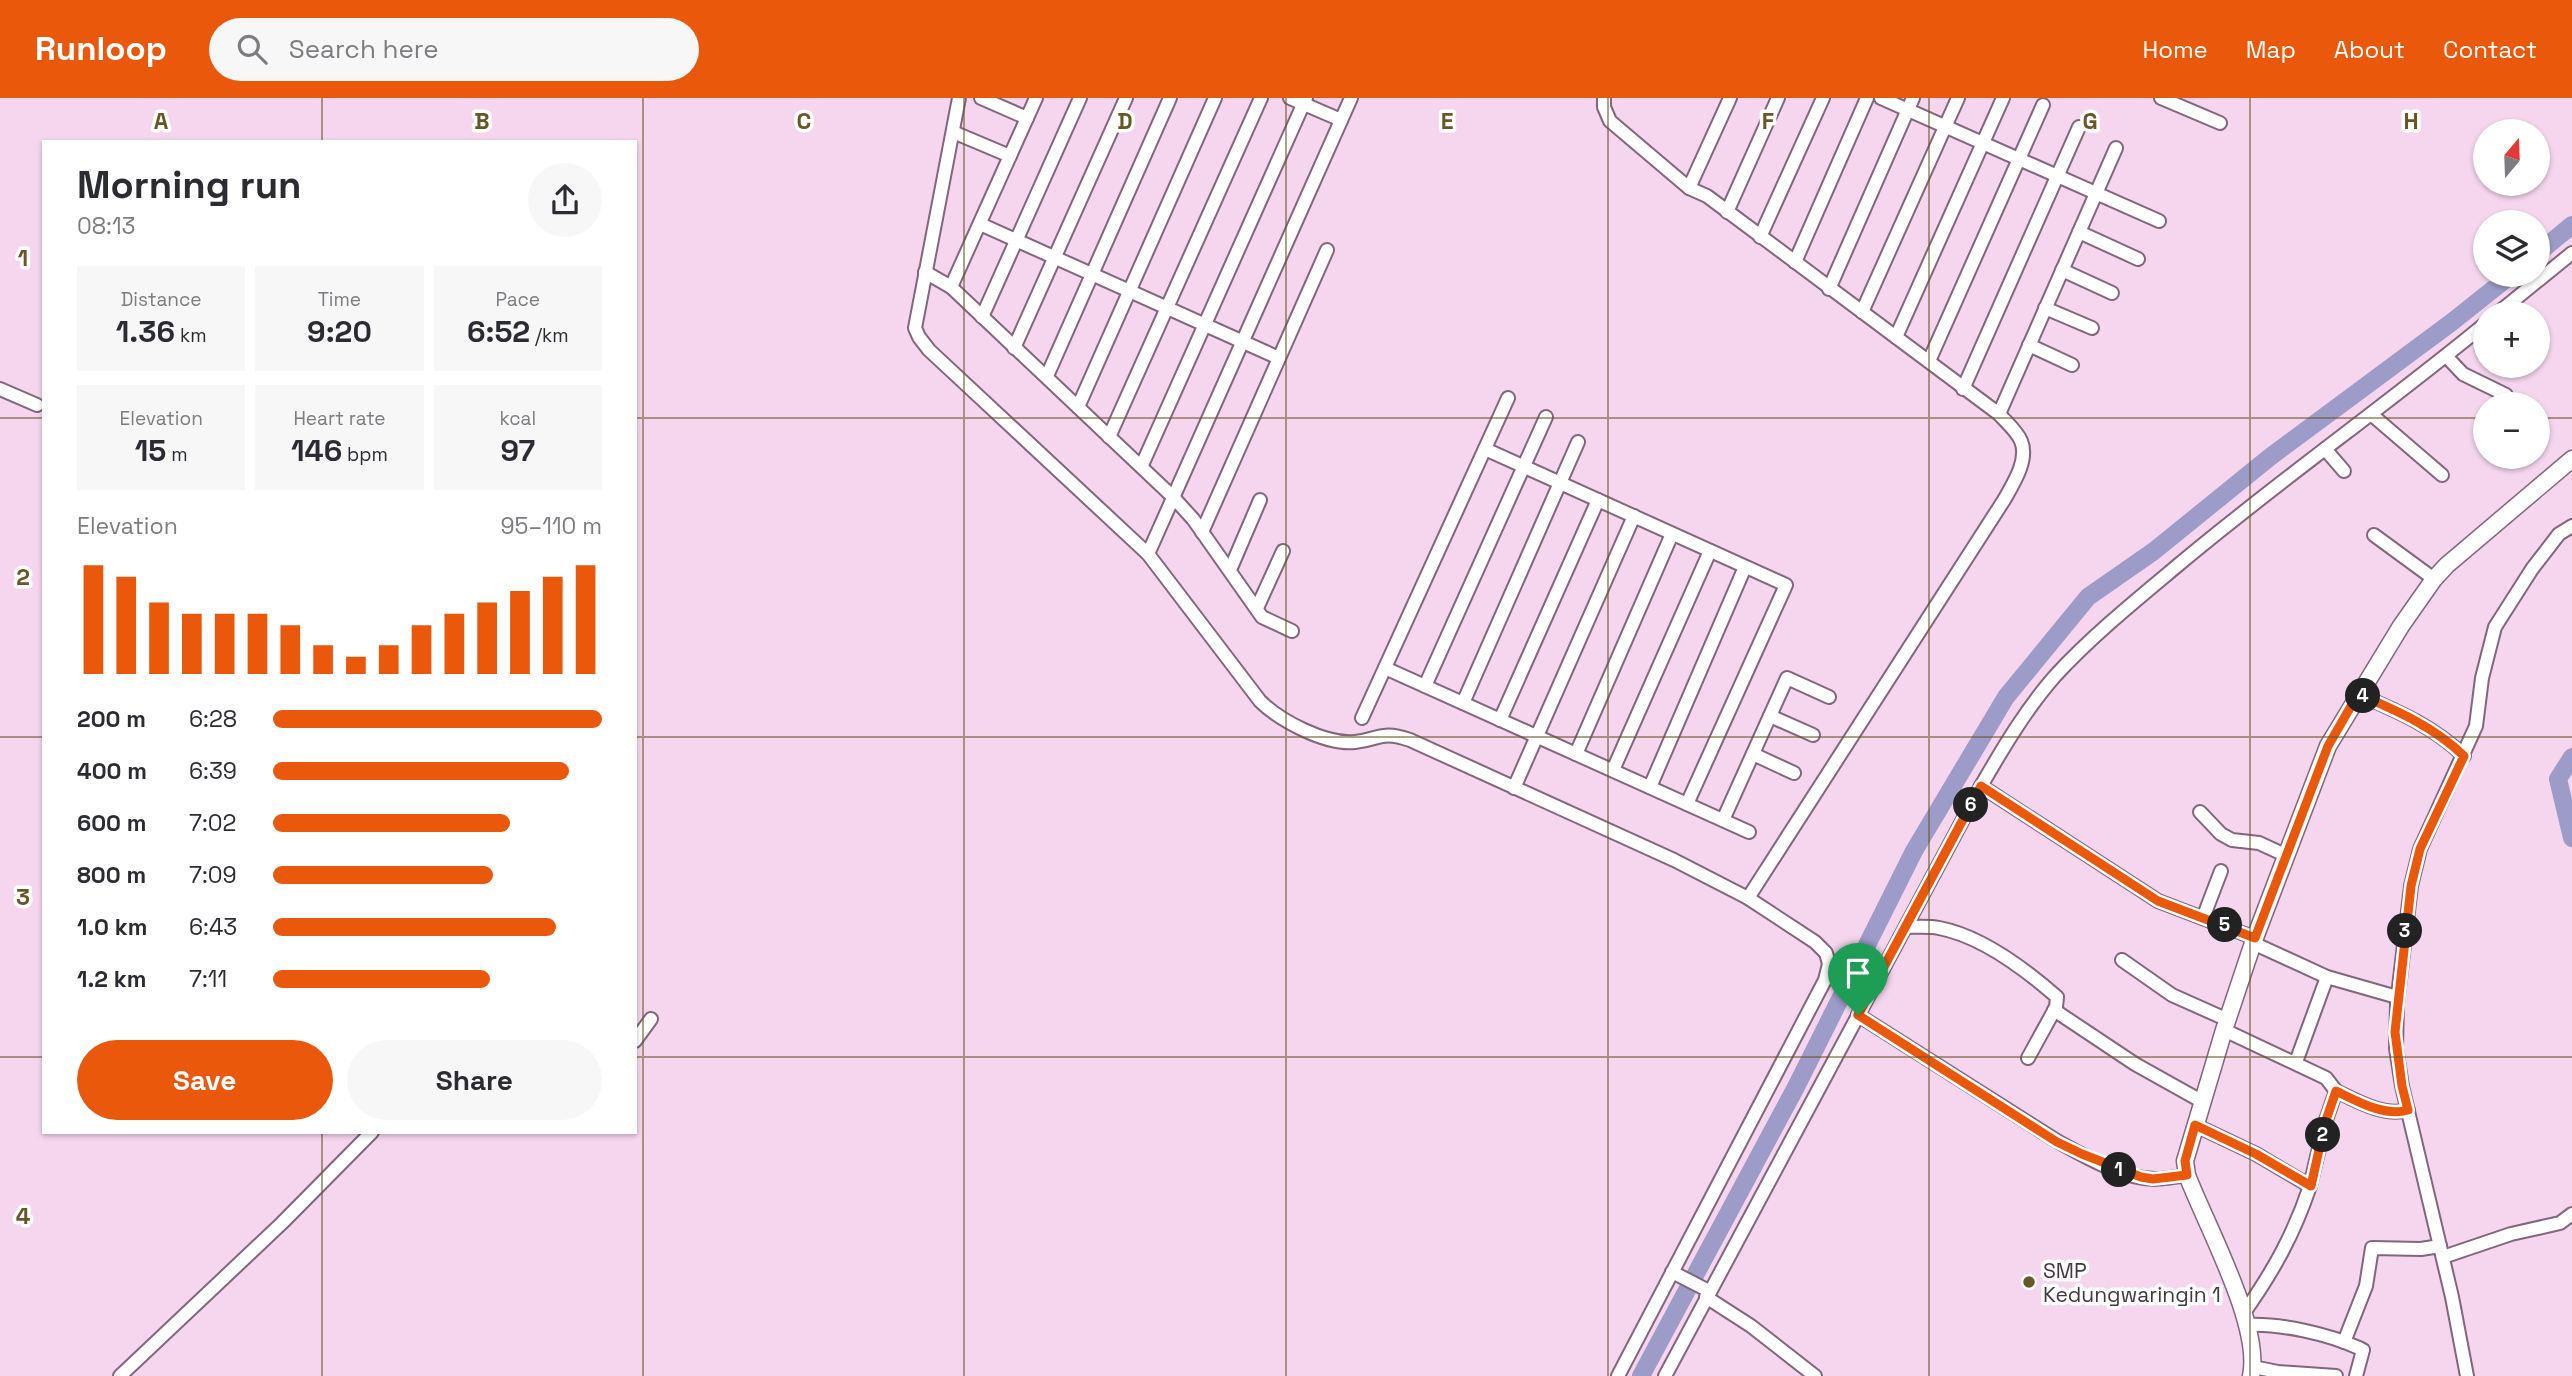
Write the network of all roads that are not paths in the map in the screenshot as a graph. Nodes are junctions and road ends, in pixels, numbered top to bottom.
1 (959, 98) edge
2 (981, 98) edge
3 (1036, 98) edge
4 (1080, 98) edge
5 (1126, 98) edge
6 (1170, 98) edge
7 (1215, 98) edge
8 (1261, 98) edge
9 (1290, 98) edge
10 (1351, 98) edge
11 (1604, 98) edge
12 (1730, 98) edge
13 (1778, 98) edge
14 (1823, 98) edge
15 (1867, 98) edge
16 (1881, 98) edge
17 (1958, 98) edge
18 (2003, 98) edge
19 (2161, 98) edge
20 (1305, 101) edge
21 (1911, 104) edge
22 (2043, 105) dead end
23 (1027, 118) junction
24 (1341, 121) junction
25 (2220, 123) dead end
26 (1945, 126) junction
27 (2079, 127) dead end
28 (953, 132) junction
29 (1983, 143) junction
30 (2116, 148) dead end
31 (1010, 156) junction
32 (2019, 159) junction
33 (2057, 176) junction
34 (1689, 188) junction
35 (2096, 193) junction
36 (1727, 212) junction
37 (2159, 221) dead end
38 (980, 225) junction
39 (2079, 232) junction
40 (1760, 236) junction
41 (1016, 241) junction
42 (1327, 250) dead end
43 (2572, 253) edge
44 (1055, 258) junction
45 (2138, 260) dead end
46 (1795, 262) junction
47 (2062, 270) junction
48 (925, 272) junction
49 (1092, 274) junction
50 (951, 287) junction
51 (1829, 289) junction
52 (1129, 291) junction
53 (2112, 293) dead end
54 (2513, 301) edge
55 (1167, 308) junction
56 (2045, 308) junction
57 (1862, 312) junction
58 (982, 317) junction
59 (1204, 325) junction
60 (2092, 328) dead end
61 (2473, 334) edge
62 (1896, 337) junction
63 (1242, 342) junction
64 (2029, 345) junction
65 (1014, 348) junction
66 (2445, 356) junction
67 (1279, 358) junction
68 (1929, 361) junction
69 (2072, 365) dead end
70 (1047, 376) junction
71 (0, 389) edge
72 (1963, 389) junction
73 (2499, 392) edge
74 (1508, 398) dead end
75 (37, 405) dead end
76 (1078, 407) junction
77 (1998, 414) junction
78 (2371, 414) junction
79 (1546, 416) dead end
80 (1109, 437) junction
81 (1578, 442) dead end
82 (1485, 449) junction
83 (2325, 449) junction
84 (2572, 458) edge
85 (1142, 465) junction
86 (1524, 466) junction
87 (2344, 471) dead end
88 (2442, 475) dead end
89 (1560, 483) junction
90 (1173, 497) junction
91 (1260, 500) dead end
92 (1598, 500) junction
93 (1634, 516) junction
94 (2572, 526) edge
95 (1202, 532) junction
96 (1672, 534) junction
97 (2374, 535) dead end
98 (1283, 551) dead end
99 (1710, 551) junction
100 (1148, 554) junction
101 (1745, 567) junction
102 (1230, 570) junction
103 (2434, 579) junction
104 (1257, 608) junction
105 (1292, 631) dead end
106 (1385, 668) junction
107 (1424, 686) junction
108 (2358, 694) junction
109 (1829, 697) dead end
110 (1463, 703) junction
111 (1770, 716) junction
112 (1362, 718) dead end
113 (1500, 720) junction
114 (1813, 735) dead end
115 (1537, 736) junction
116 (1576, 754) junction
117 (1753, 754) junction
118 (2464, 756) junction
119 (1612, 770) junction
120 (1794, 773) dead end
121 (1981, 786) junction
122 (1650, 787) junction
123 (1514, 788) junction
124 (1687, 804) junction
125 (2200, 812) dead end
126 (1723, 820) junction
127 (1749, 832) dead end
128 (2285, 855) junction
129 (2221, 871) dead end
130 (1748, 898) junction
131 (2203, 918) junction
132 (1906, 927) junction
133 (2254, 941) junction
134 (2122, 960) dead end
135 (2327, 977) junction
136 (2397, 997) junction
137 (2054, 1010) junction
138 (1858, 1015) junction
139 (651, 1019) dead end
140 (2226, 1025) junction
141 (637, 1038) edge
142 (2028, 1058) dead end
143 (2296, 1062) junction
144 (2336, 1091) junction
145 (2203, 1102) junction
146 (2408, 1110) junction
147 (2195, 1125) junction
148 (370, 1134) edge
149 (2187, 1175) junction
150 (2311, 1186) junction
151 (2572, 1214) edge
152 (2441, 1252) junction
153 (1677, 1275) junction
154 (1707, 1293) junction
155 (2245, 1319) junction
156 (2344, 1342) junction
157 (2252, 1371) edge
158 (120, 1376) edge
159 (1618, 1376) edge
160 (1665, 1376) edge
161 (1815, 1376) edge
162 (2336, 1376) edge
163 (2356, 1376) edge
164 (2467, 1376) edge

1 - 28 street
2 - 23 street
3 - 23 street
4 - 41 street
5 - 44 street
6 - 49 street
7 - 52 street
8 - 55 street
9 - 20 street
10 - 24 street
11 - 34 street
12 - 34 street
13 - 36 street
14 - 40 street
15 - 46 street
16 - 21 street
17 - 26 street
18 - 29 street
19 - 25 street
20 - 24 street
20 - 59 street
21 - 26 street
21 - 51 street
22 - 32 street
23 - 31 street
24 - 63 street
26 - 29 street
26 - 57 street
27 - 33 street
28 - 31 street
28 - 48 street
29 - 32 street
29 - 62 street
30 - 35 street
31 - 38 street
32 - 33 street
32 - 68 street
33 - 35 street
33 - 72 street
34 - 36 street
35 - 37 street
35 - 39 street
36 - 40 street
38 - 41 street
38 - 50 street
39 - 45 street
39 - 47 street
40 - 46 street
41 - 44 street
41 - 58 street
42 - 67 street
43 - 54 street
44 - 49 street
44 - 65 street
46 - 51 street
47 - 53 street
47 - 56 street
48 - 50 street
48 - 100 street
49 - 52 street
49 - 70 street
50 - 58 street
51 - 57 street
52 - 55 street
52 - 76 street
55 - 59 street
55 - 80 street
56 - 60 street
56 - 64 street
57 - 62 street
58 - 65 street
59 - 63 street
59 - 85 street
61 - 66 street
62 - 68 street
63 - 67 street
63 - 90 street
64 - 69 street
64 - 77 street
65 - 70 street
66 - 73 street
66 - 78 street
67 - 95 street
68 - 72 street
70 - 76 street
71 - 75 street
72 - 77 street
74 - 82 street
76 - 80 street
77 - 130 street
78 - 83 street
78 - 88 street
79 - 86 street
80 - 85 street
81 - 89 street
82 - 86 street
82 - 106 street
83 - 87 street
83 - 121 street
84 - 103 main road
85 - 90 street
86 - 89 street
86 - 107 street
89 - 92 street
89 - 110 street
90 - 95 street
90 - 100 street
91 - 102 street
92 - 93 street
92 - 113 street
93 - 96 street
93 - 115 street
94 - 118 street
95 - 102 street
96 - 99 street
96 - 116 street
97 - 103 street
98 - 104 street
99 - 101 street
99 - 119 street
100 - 123 street
101 - 122 street
101 - 124 street
102 - 104 street
103 - 108 main road
104 - 105 street
106 - 107 street
106 - 112 street
107 - 110 street
108 - 118 street
108 - 128 main road
109 - 111 street
110 - 113 street
111 - 114 street
111 - 117 street
113 - 115 street
115 - 116 street
115 - 123 street
116 - 119 street
117 - 120 street
117 - 126 street
118 - 136 street
119 - 122 street
121 - 131 street
121 - 132 street
122 - 124 street
123 - 130 street
124 - 126 street
125 - 128 street
126 - 127 street
128 - 133 main road
129 - 131 street
130 - 153 street
131 - 133 street
132 - 137 street
132 - 138 street
133 - 135 street
133 - 140 main road
134 - 140 street
135 - 136 street
135 - 143 street
136 - 146 street
137 - 142 street
137 - 145 street
138 - 149 street
138 - 154 street
139 - 141 street
140 - 143 street
140 - 145 main road
143 - 144 street
144 - 146 street
144 - 150 street
145 - 147 main road
146 - 152 street
147 - 149 main road
147 - 150 street
148 - 158 street
149 - 155 main road
150 - 155 street
151 - 152 street
152 - 156 street
152 - 164 street
153 - 154 street
153 - 159 street
154 - 160 street
154 - 161 street
155 - 156 street
155 - 157 main road
156 - 163 street
157 - 162 street

